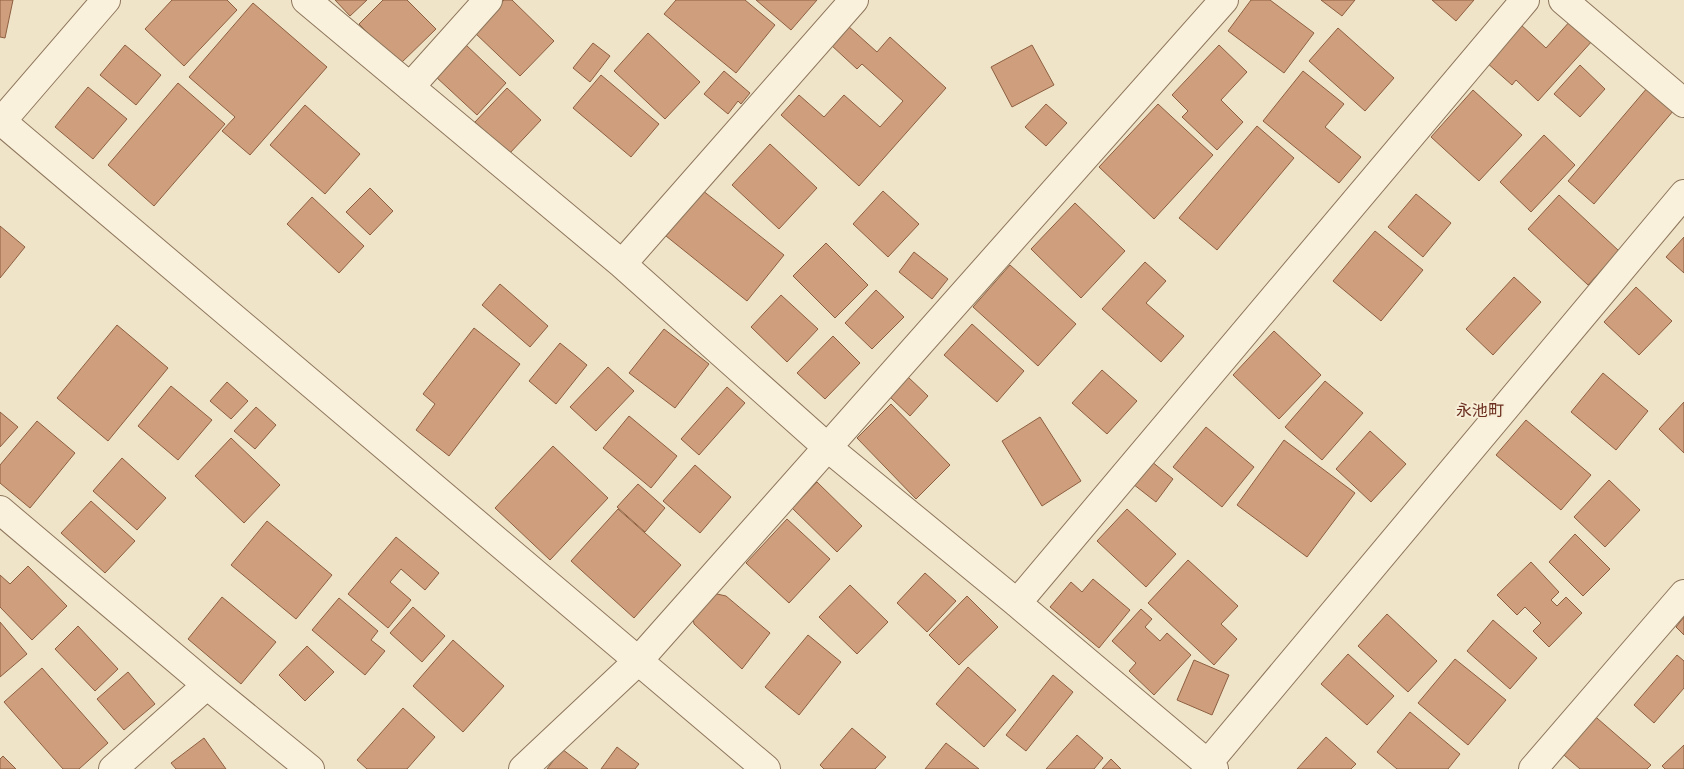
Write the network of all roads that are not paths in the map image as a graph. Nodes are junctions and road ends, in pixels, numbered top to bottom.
1 (106, 0) edge
2 (306, 0) edge
3 (488, 0) edge
4 (854, 0) edge
5 (1224, 0) edge
6 (1525, 0) edge
7 (1563, 0) edge
8 (410, 87) junction
9 (1684, 103) edge
10 (1, 122) edge
11 (1684, 194) edge
12 (622, 264) junction
13 (827, 447) junction
14 (0, 510) edge
15 (1684, 594) edge
16 (1017, 603) junction
17 (638, 661) junction
18 (207, 685) junction
19 (1211, 766) edge
20 (1538, 768) edge
21 (113, 769) edge
22 (310, 769) edge
23 (523, 769) edge
24 (766, 769) edge

1 - 10 street
2 - 8 street
3 - 8 street
4 - 12 street
5 - 13 street
6 - 16 street
7 - 9 street
8 - 12 street
10 - 17 street
11 - 19 street
12 - 13 street
13 - 16 street
13 - 17 street
14 - 18 street
15 - 20 street
16 - 19 street
17 - 23 street
17 - 24 street
18 - 21 street
18 - 22 street

